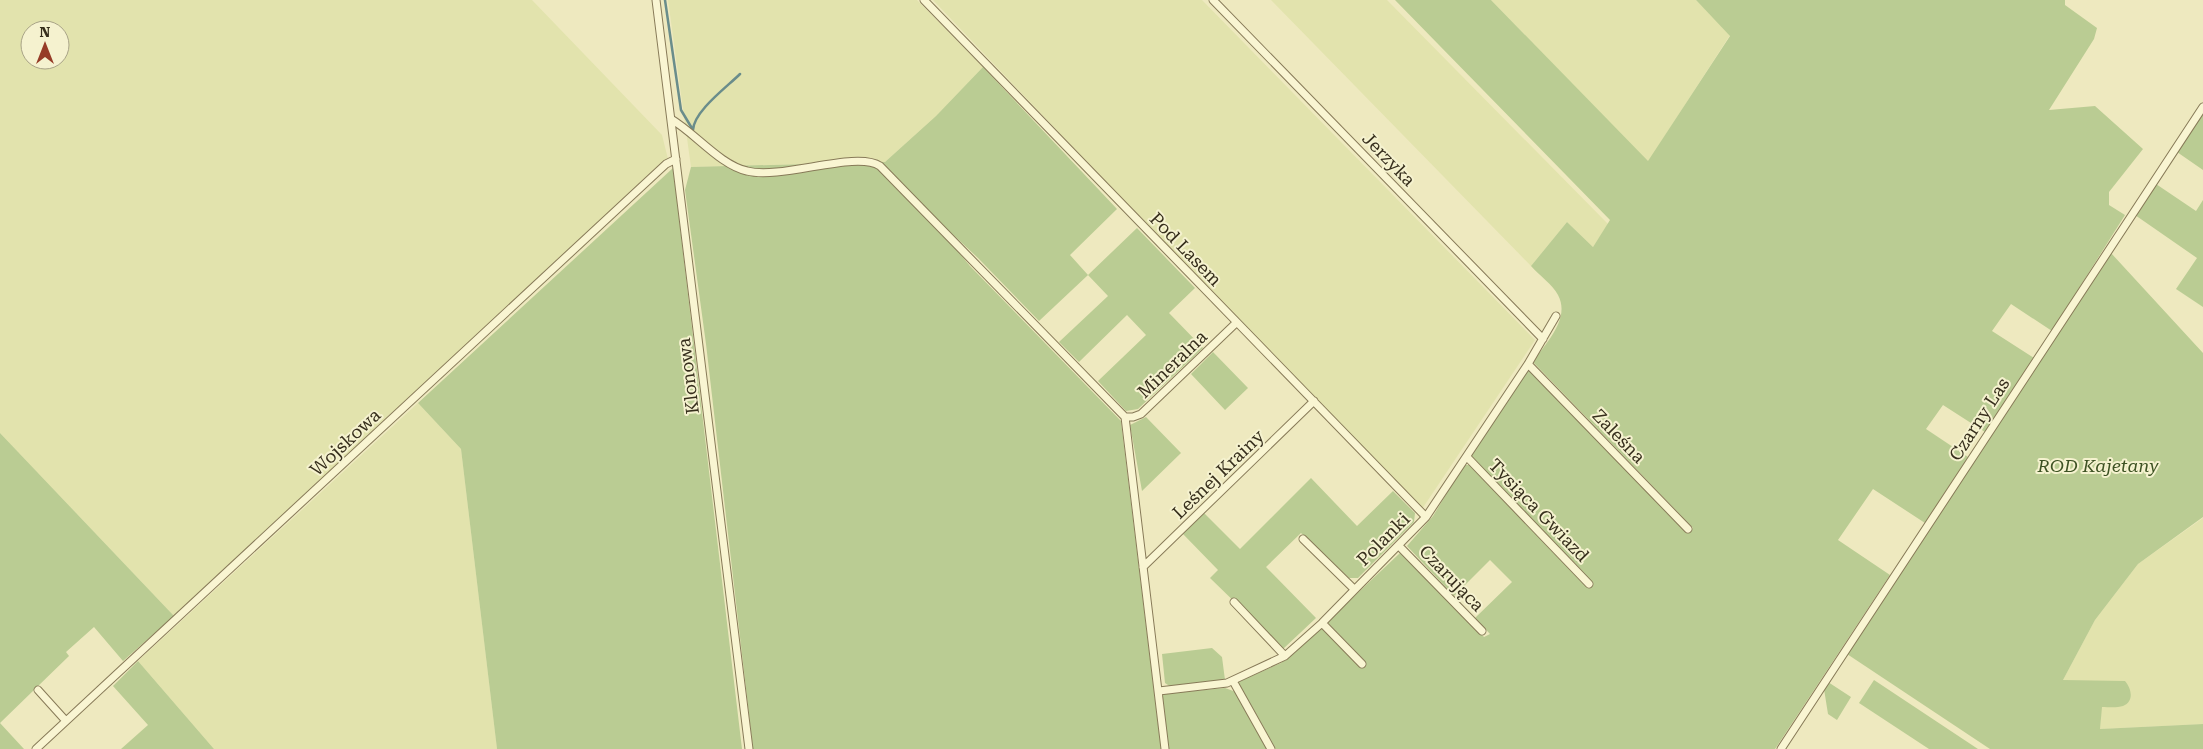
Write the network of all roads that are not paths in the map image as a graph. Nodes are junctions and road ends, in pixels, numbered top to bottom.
1 (656, 0) edge
2 (924, 0) edge
3 (1213, 0) edge
4 (2203, 107) edge
5 (671, 119) junction
6 (676, 159) junction
7 (1556, 316) dead end
8 (1236, 323) junction
9 (1543, 339) junction
10 (1528, 364) junction
11 (1314, 401) junction
12 (1125, 417) junction
13 (1467, 457) junction
14 (1426, 517) junction
15 (1688, 529) dead end
16 (1303, 539) dead end
17 (1400, 546) junction
18 (1144, 567) junction
19 (1589, 584) dead end
20 (1354, 589) junction
21 (1234, 602) dead end
22 (1322, 623) junction
23 (1482, 631) dead end
24 (1285, 656) junction
25 (1362, 664) dead end
26 (1233, 681) junction
27 (38, 690) dead end
28 (1159, 691) junction
29 (66, 721) junction
30 (36, 749) edge
31 (749, 749) edge
32 (1165, 749) edge
33 (1271, 749) edge
34 (1781, 749) edge

1 - 5 street, Klonowa
2 - 8 street, Pod Lasem
3 - 9 street, Jerzyka
4 - 34 street, Czarny Las
5 - 6 street, Klonowa
5 - 12 street
6 - 29 street, Wojskowa
6 - 31 street, Klonowa
7 - 9 street, Polanki
8 - 11 street, Pod Lasem
8 - 12 street, Mineralna
9 - 10 street, Polanki
10 - 13 street, Polanki
10 - 15 street, Zaleśna
11 - 14 street, Pod Lasem
11 - 18 street, Leśnej Krainy
12 - 18 street
13 - 14 street, Polanki
13 - 19 street, Tysiąca Gwiazd
14 - 17 street, Polanki
16 - 20 street
17 - 20 street, Polanki
17 - 23 street, Czarująca
18 - 28 street
20 - 22 street, Polanki
21 - 24 street
22 - 24 street, Polanki
22 - 25 street
24 - 26 street, Polanki
26 - 28 street, Polanki
26 - 33 street
27 - 29 street
28 - 32 street
29 - 30 street, Wojskowa

